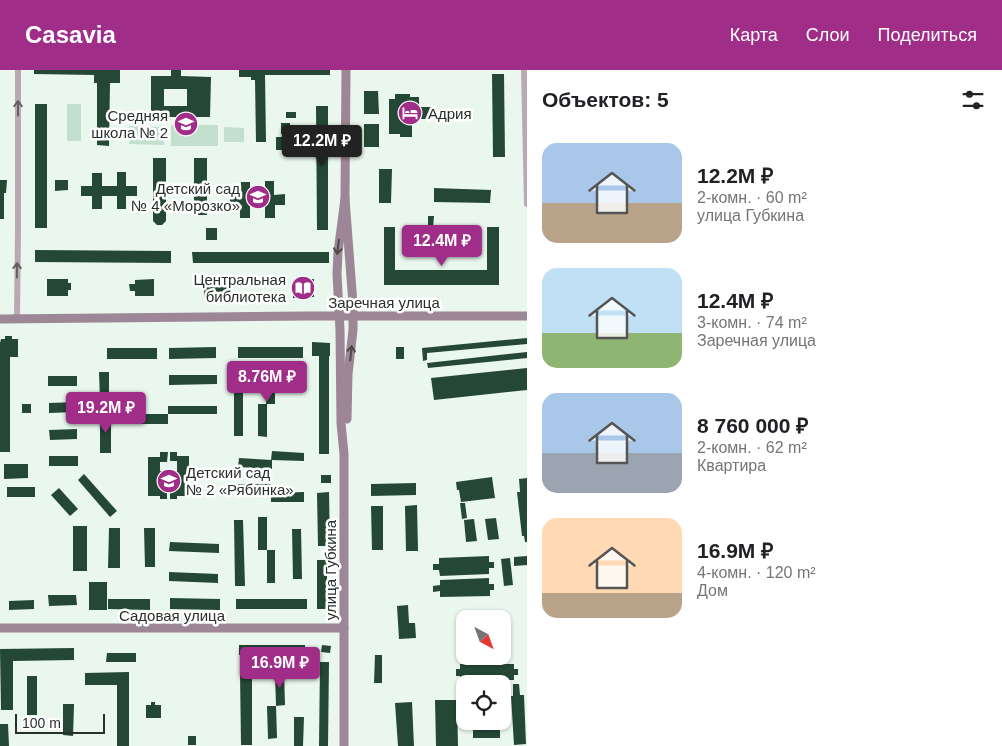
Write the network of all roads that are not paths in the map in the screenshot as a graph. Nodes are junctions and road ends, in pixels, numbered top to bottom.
1 (18, 70) edge
2 (346, 70) edge
3 (524, 70) edge
4 (344, 199) junction
5 (527, 204) edge
6 (339, 316) junction
7 (353, 316) junction
8 (527, 316) edge
9 (0, 319) edge
10 (17, 319) junction
11 (344, 454) junction
12 (0, 628) edge
13 (344, 628) junction
14 (344, 746) edge

10 -> 1 street
2 - 4 main road, улица Губкина
3 - 5 street
4 -> 6 main road, улица Губкина
4 - 7 main road, улица Губкина
6 - 7 main road, Заречная улица
6 - 10 main road, Заречная улица
6 - 11 main road, улица Губкина
7 - 8 main road, Заречная улица
11 -> 7 main road, улица Губкина
9 - 10 main road, Заречная улица
11 - 13 main road, улица Губкина
12 - 13 main road, Садовая улица
13 - 14 main road, улица Губкина

